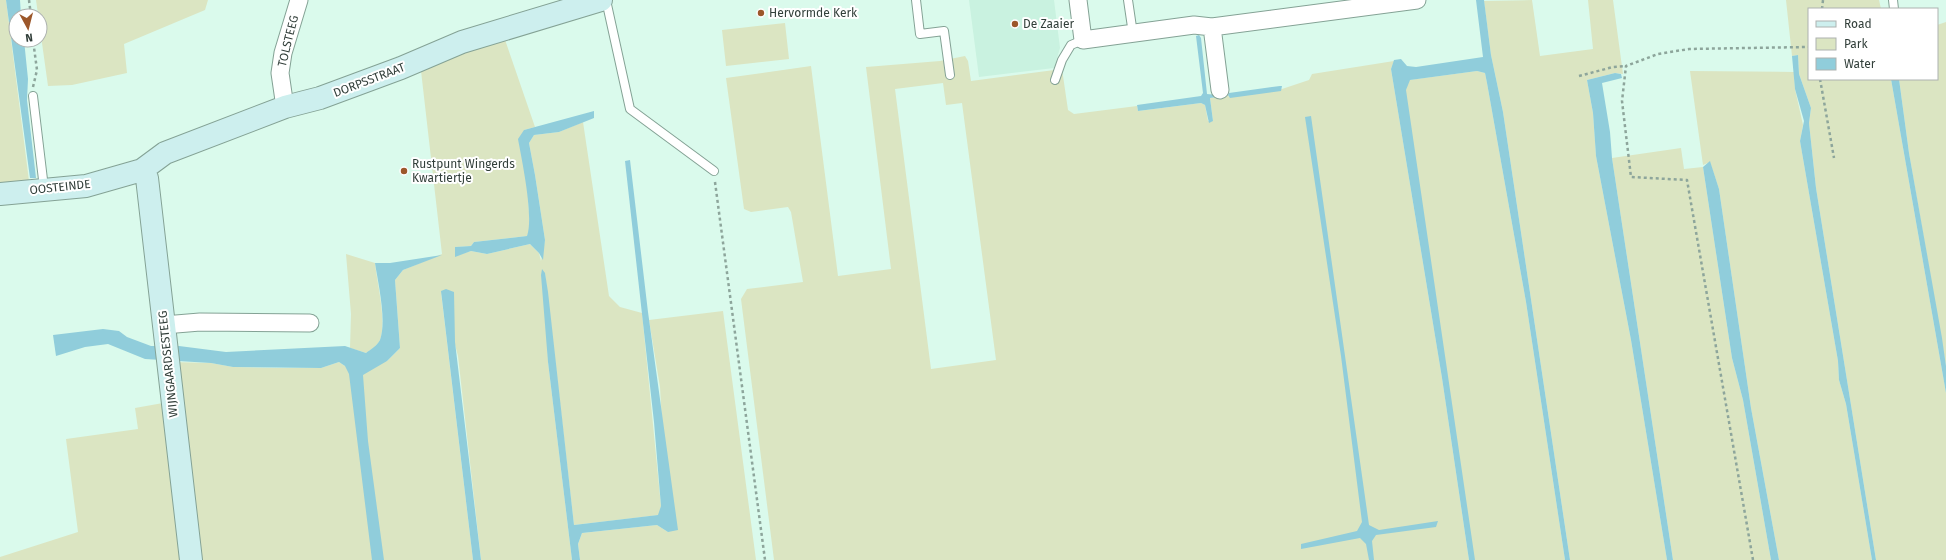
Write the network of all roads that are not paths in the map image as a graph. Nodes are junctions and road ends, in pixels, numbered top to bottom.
1 (299, 0) edge
2 (601, 0) edge
3 (606, 0) edge
4 (916, 0) edge
5 (1078, 0) edge
6 (1128, 0) edge
7 (1406, 1) edge
8 (1315, 7) edge
9 (1212, 27) junction
10 (1133, 34) junction
11 (1083, 40) junction
12 (950, 75) dead end
13 (1055, 80) dead end
14 (1220, 90) dead end
15 (33, 96) road end
16 (285, 107) junction
17 (142, 170) junction
18 (714, 171) road end
19 (44, 190) junction
20 (0, 194) edge
21 (310, 323) dead end
22 (165, 334) junction
23 (191, 560) edge

1 - 16 street, TOLSTEEG
2 - 16 street, DORPSSTRAAT
3 - 18 lane
4 - 12 lane
5 - 11 street
6 - 10 lane
7 - 8 street
8 - 9 street
9 - 10 street
9 - 14 street
10 - 11 street
11 - 13 lane
15 - 19 lane
16 - 17 street, DORPSSTRAAT
17 - 19 street, OOSTEINDE
17 - 22 street, WIJNGAARDSESTEEG
19 - 20 street, OOSTEINDE
21 - 22 street
22 - 23 street, WIJNGAARDSESTEEG

